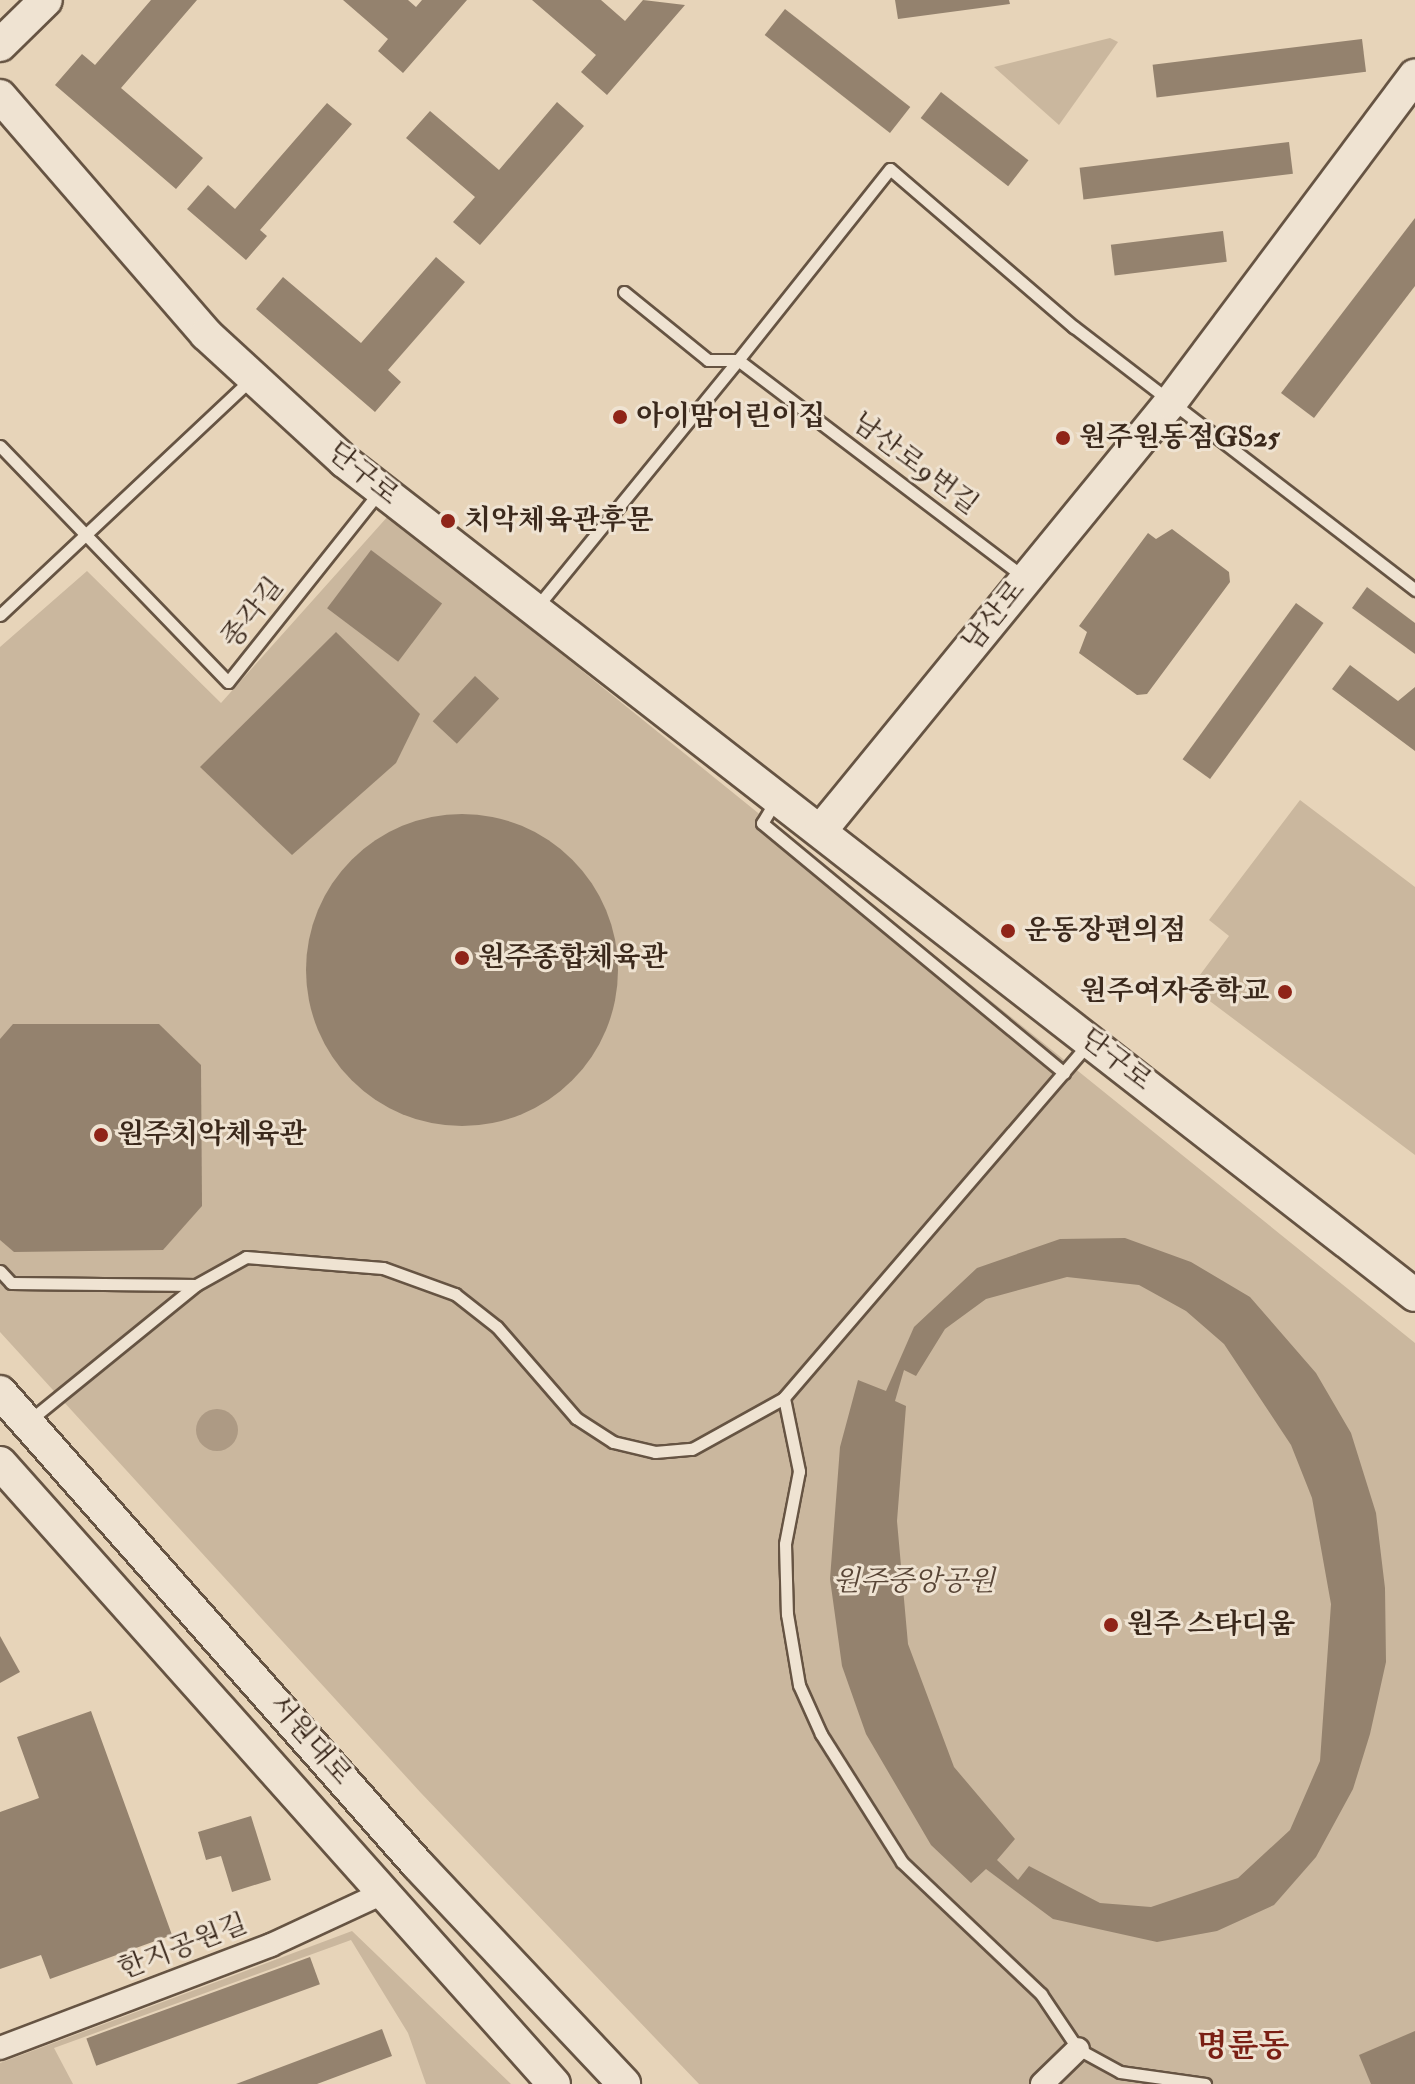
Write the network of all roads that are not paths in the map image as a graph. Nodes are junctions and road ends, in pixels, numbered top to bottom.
1 (46, 0) edge
2 (0, 45) edge
3 (1411, 94) edge
4 (0, 96) edge
5 (624, 292) dead end
6 (738, 360) junction
7 (251, 379) junction
8 (1170, 403) junction
9 (0, 446) edge
10 (382, 489) junction
11 (86, 537) junction
12 (1025, 578) junction
13 (1415, 590) edge
14 (533, 611) junction
15 (0, 615) edge
16 (778, 798) junction
17 (821, 830) junction
18 (1091, 1040) junction
19 (1064, 1073) junction
20 (0, 1271) edge
21 (196, 1285) junction
22 (1415, 1295) edge
23 (0, 1392) edge
24 (784, 1398) junction
25 (27, 1423) junction
26 (0, 1449) edge
27 (0, 1463) edge
28 (417, 1864) junction
29 (383, 1893) junction
30 (0, 2048) edge
31 (1078, 2049) junction
32 (554, 2084) edge
33 (624, 2084) edge
34 (1042, 2084) edge
35 (1205, 2084) edge

1 - 2 street
3 - 8 street, 남산로
4 - 7 street, 단구로
5 - 6 lane, 남산로9번길
6 - 8 lane
6 - 12 lane, 남산로9번길
6 - 14 lane
7 - 10 street, 단구로
7 - 11 lane
8 - 12 street, 남산로
8 - 13 lane
9 - 11 lane, 종각길
10 - 11 lane, 종각길
10 - 14 street, 단구로
11 - 15 lane
12 - 17 street, 남산로
14 - 16 street, 단구로
16 - 17 street, 단구로
16 - 19 lane, 단구로
17 - 18 street, 단구로
18 - 19 lane
18 - 22 street, 단구로
19 - 24 lane
20 - 21 lane
21 - 24 lane
21 - 25 lane
23 - 25 street, 서원대로
24 - 31 lane
25 - 26 street
25 - 28 street, 서원대로
27 - 29 street, 서원대로
28 - 29 street
28 - 33 street, 서원대로
29 - 30 street, 한지공원길
29 - 32 street, 서원대로
31 - 34 street
31 - 35 lane

